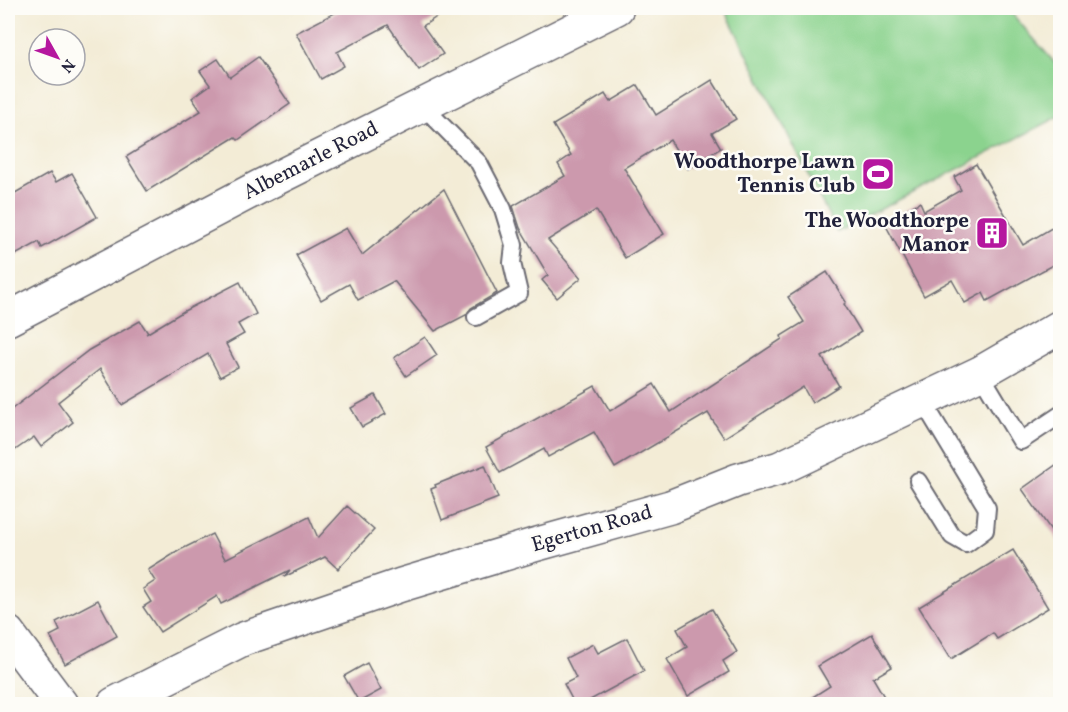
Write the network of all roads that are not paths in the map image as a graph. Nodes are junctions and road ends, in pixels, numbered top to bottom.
1 (617, 8) edge
2 (422, 105) junction
3 (476, 317) dead end
4 (8, 320) edge
5 (1060, 327) edge
6 (980, 373) junction
7 (922, 400) junction
8 (1060, 415) edge
9 (918, 480) dead end
10 (8, 633) edge
11 (61, 705) edge
12 (114, 705) edge

1 - 2 street, Albemarle Road
2 - 3 lane
2 - 4 street, Albemarle Road
5 - 6 street, Egerton Road
6 - 7 street, Egerton Road
6 - 8 lane
7 - 9 lane
7 - 12 street, Egerton Road
10 - 11 street

